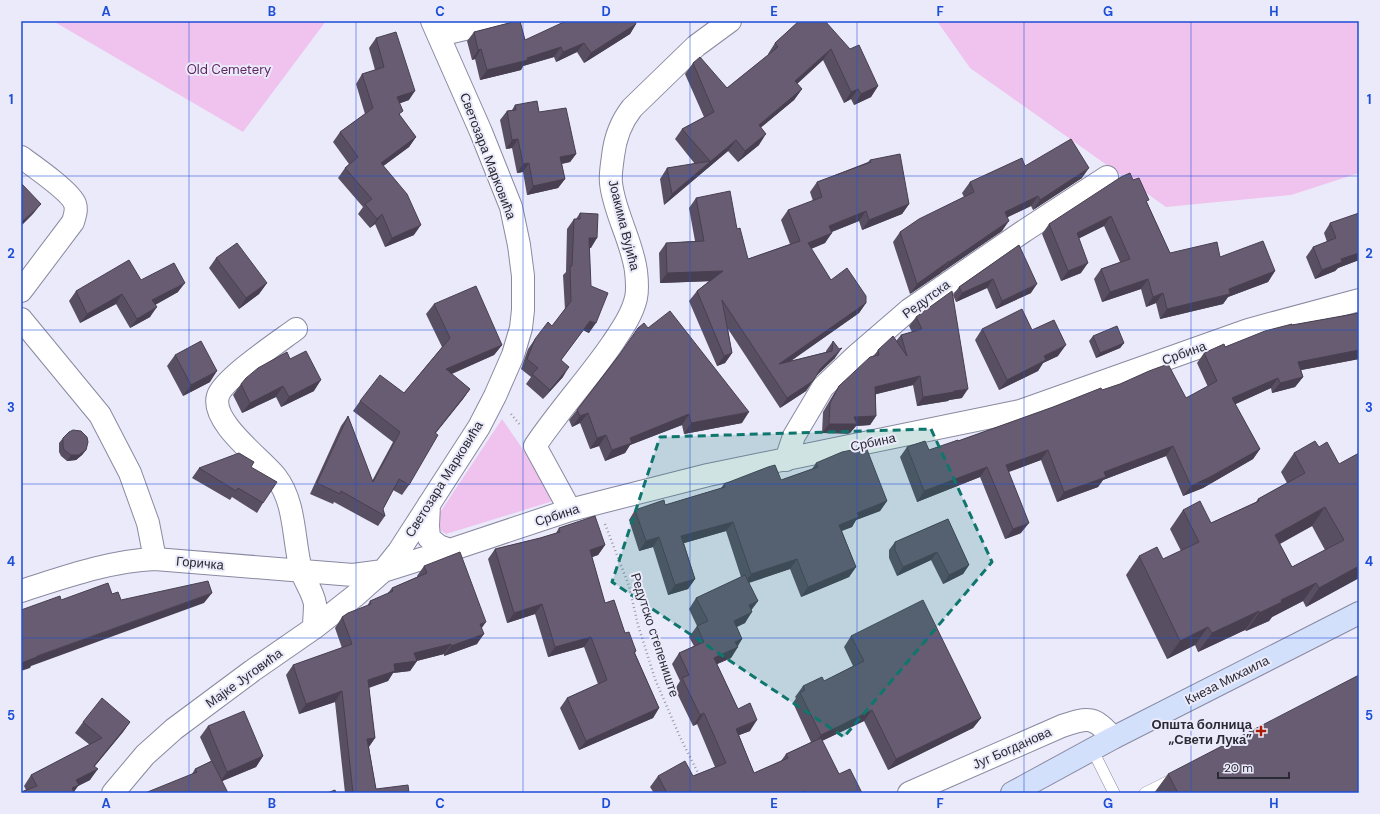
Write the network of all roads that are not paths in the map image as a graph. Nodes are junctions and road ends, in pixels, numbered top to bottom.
1 (499, 21) edge
2 (730, 21) edge
3 (436, 28) edge
4 (21, 157) edge
5 (1107, 177) dead end
6 (21, 291) edge
7 (1359, 300) edge
8 (21, 319) edge
9 (296, 329) dead end
10 (786, 460) junction
11 (429, 504) junction
12 (570, 510) junction
13 (450, 550) junction
14 (155, 559) junction
15 (301, 571) junction
16 (383, 571) junction
17 (21, 591) edge
18 (1359, 613) edge
19 (314, 628) junction
20 (1113, 738) junction
21 (1092, 749) junction
22 (1179, 776) edge
23 (114, 793) edge
24 (909, 793) edge
25 (1012, 793) edge
26 (1114, 793) edge
27 (1145, 793) edge

1 - 3 street
2 - 12 street, Јоакима Вујића
3 - 11 street, Светозара Марковића
4 - 6 street
5 - 10 street, Редутска
7 - 10 street, Србина
8 - 14 street
9 - 15 street
10 - 12 street, Србина
11 - 13 street
11 - 16 street, Светозара Марковића
12 - 13 street, Србина
13 - 16 street, Србина
14 - 15 street, Горичка
14 - 17 street, Горичка
15 - 16 street, Горичка
15 - 19 street
16 - 19 street, Мајке Југовића
18 - 20 main road, Кнеза Михаила
19 - 23 street, Мајке Југовића
20 - 21 main road, Кнеза Михаила
20 - 24 street, Југ Богданова
21 - 25 main road, Кнеза Михаила
21 - 26 lane
22 - 27 lane

